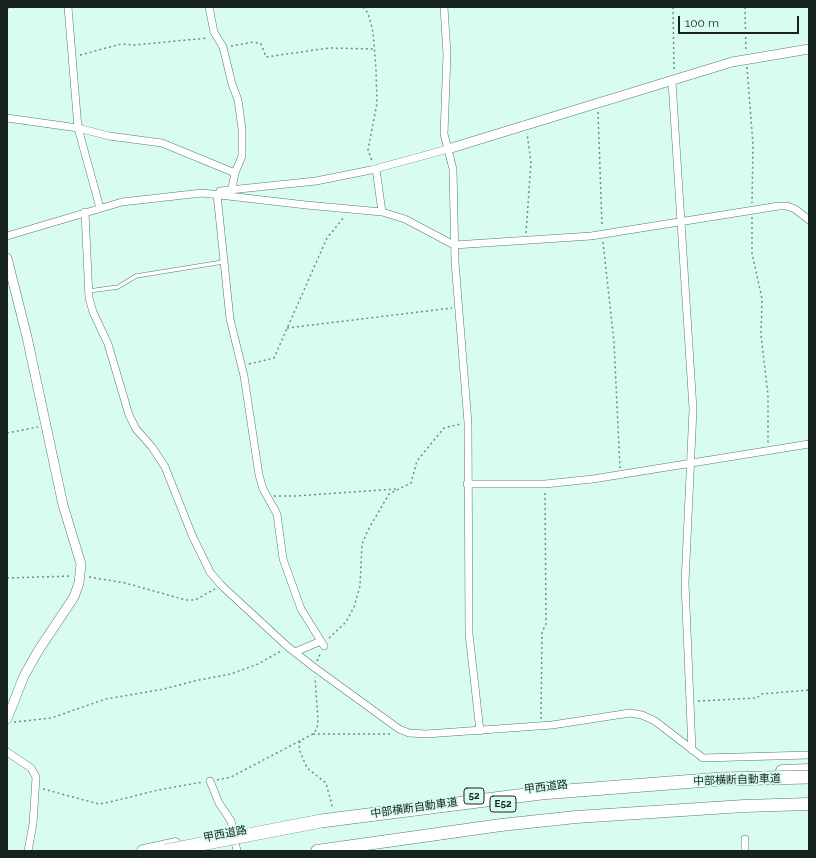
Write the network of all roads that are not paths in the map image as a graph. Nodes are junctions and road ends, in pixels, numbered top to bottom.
1 (68, 7) edge
2 (209, 7) edge
3 (444, 7) edge
4 (809, 49) edge
5 (673, 82) junction
6 (7, 118) edge
7 (78, 128) junction
8 (448, 149) junction
9 (376, 169) junction
10 (234, 173) junction
11 (231, 192) junction
12 (202, 193) junction
13 (217, 194) junction
14 (100, 208) junction
15 (85, 212) junction
16 (382, 212) junction
17 (809, 220) edge
18 (681, 222) junction
19 (7, 236) edge
20 (454, 244) junction
21 (7, 258) edge
22 (223, 262) junction
23 (89, 290) junction
24 (809, 444) edge
25 (691, 462) junction
26 (467, 484) junction
27 (295, 652) junction
28 (7, 719) edge
29 (480, 731) junction
30 (692, 750) junction
31 (7, 752) edge
32 (809, 755) edge
33 (809, 770) edge
34 (809, 777) edge
35 (210, 781) road end
36 (809, 783) edge
37 (809, 804) edge
38 (234, 832) junction
39 (744, 839) dead end
40 (345, 849) edge
41 (28, 851) edge
42 (143, 851) edge
43 (165, 851) edge
44 (199, 851) edge
45 (237, 851) edge
46 (317, 851) edge
47 (745, 851) edge

1 - 7 street
2 - 10 street
3 - 8 street
4 - 5 street
5 - 8 street
5 - 18 street
6 - 7 street
7 - 10 street
7 - 14 street
8 - 9 street
8 - 20 street
9 - 11 street
9 - 16 street
10 - 11 street
11 - 12 street
11 - 13 street
11 - 16 street
12 - 13 street
12 - 14 street
13 - 22 street
14 - 15 street
15 - 19 street
15 - 23 street
16 - 20 street
17 - 18 street
18 - 20 street
18 - 25 street
20 - 26 street
21 - 28 street
22 - 23 lane
22 - 27 street
23 - 27 street
24 - 25 street
25 - 26 street
25 - 30 street
26 - 29 street
27 - 29 street
29 - 30 street
30 - 32 street
31 - 41 street
33 - 38 highway, 甲西道路 / 52
34 - 43 highway, 中部横断自動車道 / E52, bridge
35 - 38 street
36 - 44 highway, 中部横断自動車道 / E52
37 - 40 highway
38 - 42 highway, 甲西道路 / 52
38 - 45 street
39 - 47 street
40 - 46 highway

